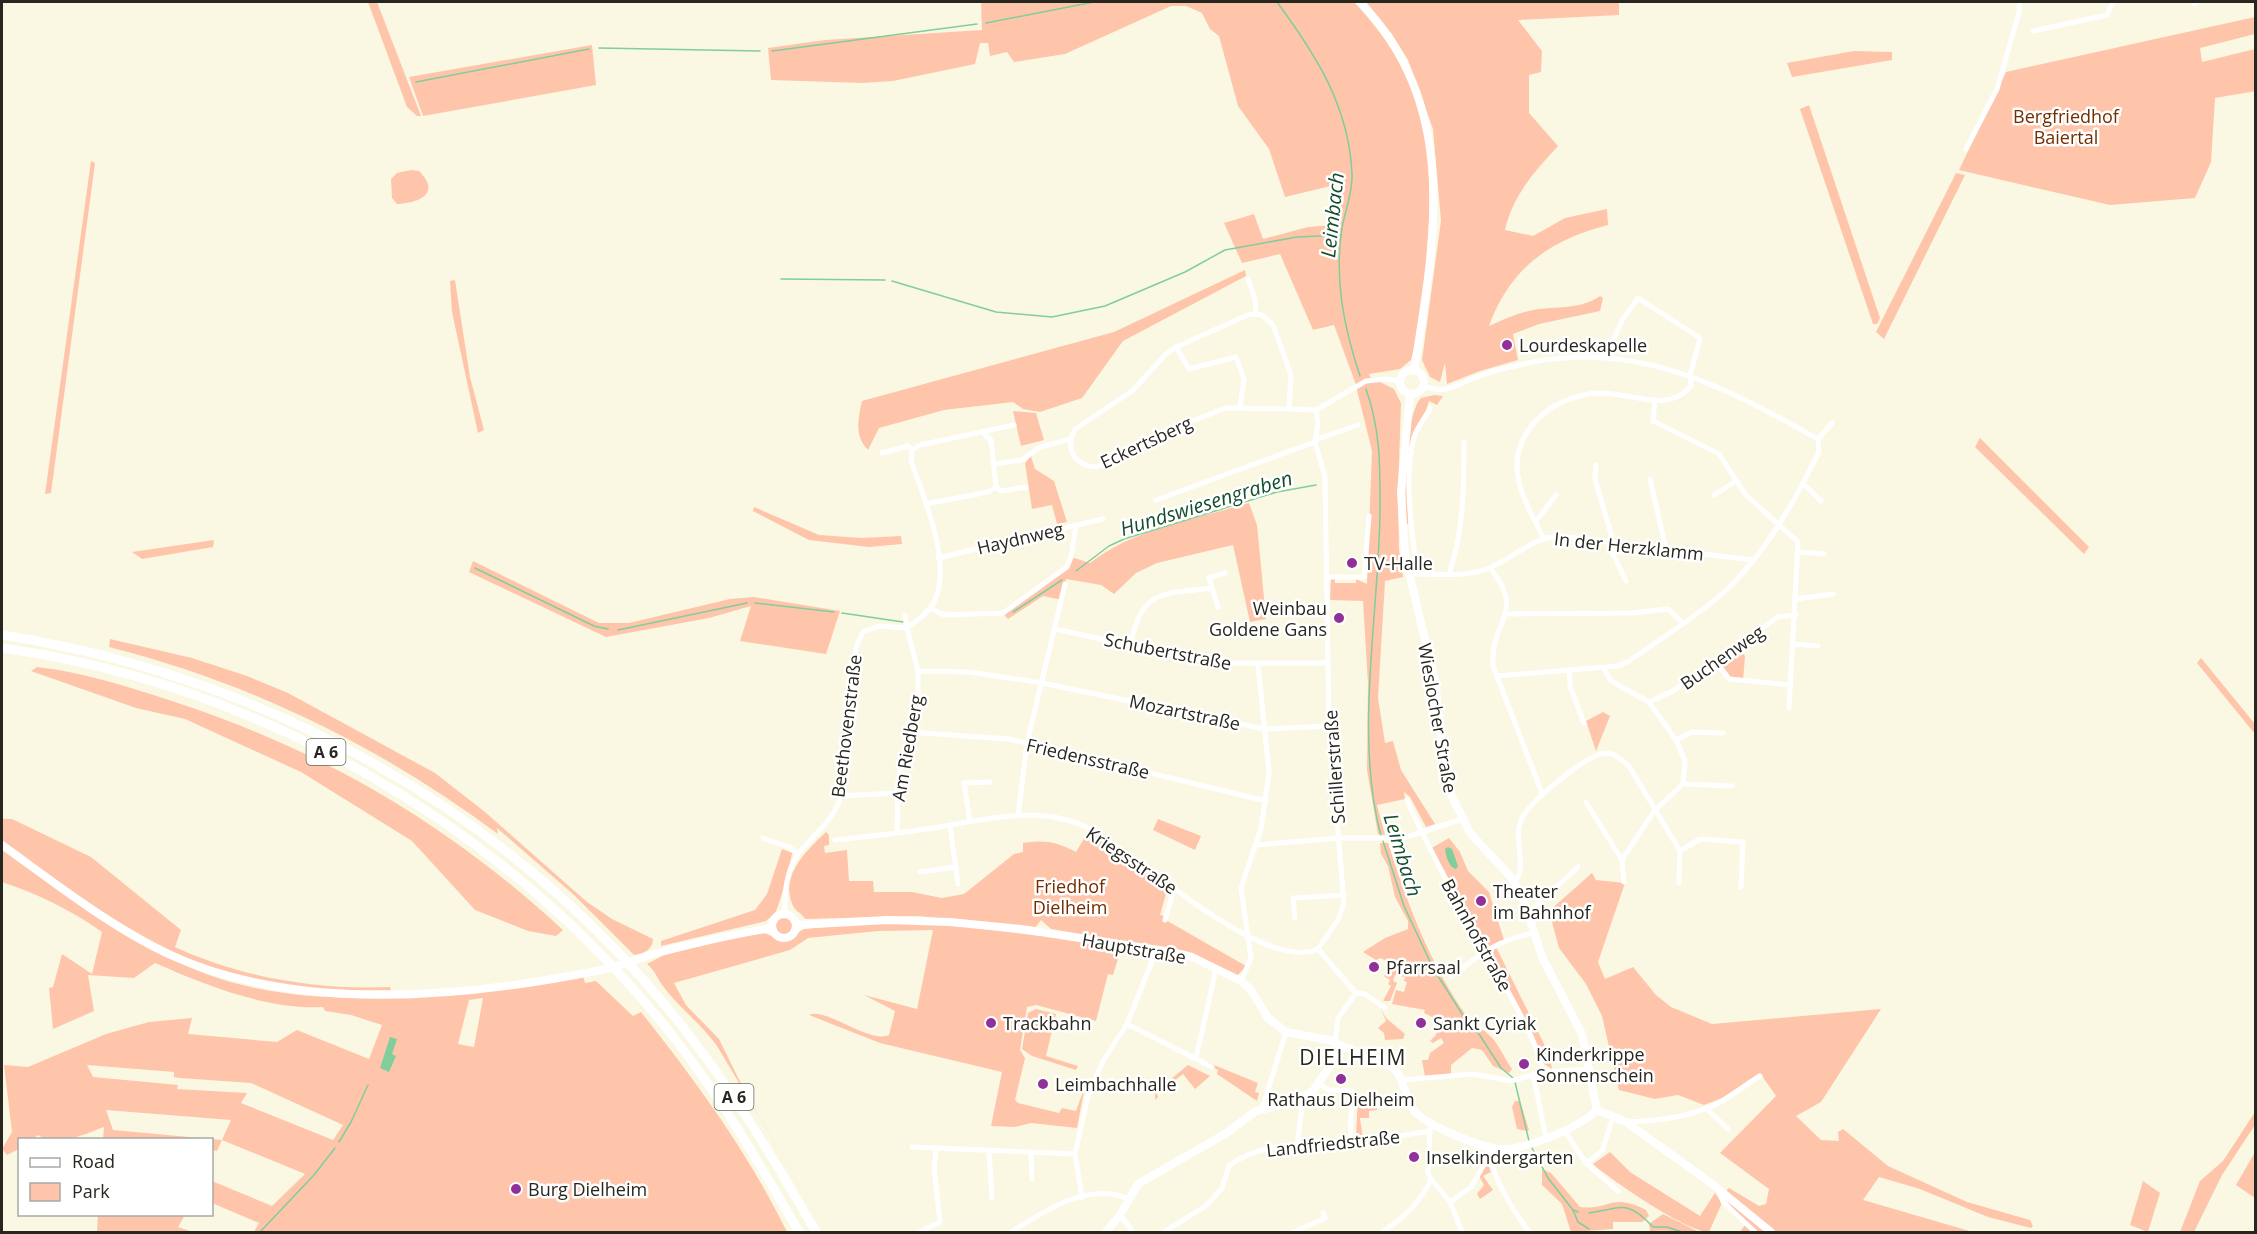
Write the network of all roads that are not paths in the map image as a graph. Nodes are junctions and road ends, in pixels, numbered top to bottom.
1 (1360, 2) edge
2 (2020, 2) edge
3 (2113, 2) edge
4 (2033, 31) dead end
5 (1966, 149) dead end
6 (1248, 279) dead end
7 (1256, 314) junction
8 (1176, 347) junction
9 (1605, 357) junction
10 (1414, 371) junction
11 (1690, 376) junction
12 (1400, 381) junction
13 (1423, 386) junction
14 (1410, 394) junction
15 (1656, 400) junction
16 (1240, 407) junction
17 (1430, 408) dead end
18 (1289, 409) junction
19 (1316, 410) junction
20 (1832, 423) dead end
21 (1014, 425) dead end
22 (1358, 425) dead end
23 (983, 433) junction
24 (1071, 439) junction
25 (1818, 439) junction
26 (1315, 441) junction
27 (1464, 442) dead end
28 (912, 450) junction
29 (882, 453) dead end
30 (995, 464) junction
31 (1596, 465) dead end
32 (1650, 479) dead end
33 (1736, 482) junction
34 (1803, 483) junction
35 (996, 487) junction
36 (1026, 487) dead end
37 (1556, 495) dead end
38 (1714, 495) dead end
39 (1156, 500) dead end
40 (1821, 501) dead end
41 (926, 504) junction
42 (1369, 516) dead end
43 (1102, 519) dead end
44 (1536, 521) junction
45 (1779, 524) junction
46 (1076, 525) junction
47 (1543, 537) junction
48 (1613, 541) junction
49 (1666, 549) junction
50 (1799, 552) junction
51 (1824, 554) dead end
52 (938, 558) junction
53 (1752, 560) junction
54 (1490, 568) junction
55 (1226, 573) dead end
56 (1417, 573) junction
57 (1408, 574) junction
58 (1449, 574) junction
59 (1327, 577) junction
60 (1626, 581) dead end
61 (1065, 584) dead end
62 (1212, 588) junction
63 (1833, 594) dead end
64 (1796, 599) junction
65 (1218, 607) dead end
66 (930, 608) junction
67 (1506, 614) junction
68 (905, 615) dead end
69 (1796, 615) junction
70 (1682, 622) junction
71 (907, 628) junction
72 (1055, 629) junction
73 (2, 635) edge
74 (1794, 644) junction
75 (1130, 645) junction
76 (1818, 646) dead end
77 (2, 648) edge
78 (1716, 662) junction
79 (1328, 663) junction
80 (1258, 665) junction
81 (1604, 668) junction
82 (1569, 670) junction
83 (918, 671) junction
84 (1497, 676) junction
85 (1042, 683) junction
86 (1791, 685) junction
87 (1649, 702) junction
88 (1789, 708) dead end
89 (1584, 723) dead end
90 (1329, 726) junction
91 (1265, 729) junction
92 (907, 732) junction
93 (1723, 734) dead end
94 (1676, 740) junction
95 (1027, 743) junction
96 (990, 782) dead end
97 (1683, 784) junction
98 (1732, 786) dead end
99 (896, 793) junction
100 (1542, 793) junction
101 (841, 796) junction
102 (1266, 801) junction
103 (1407, 801) dead end
104 (1586, 802) dead end
105 (1655, 810) junction
106 (1018, 816) junction
107 (1462, 819) junction
108 (970, 822) junction
109 (950, 826) junction
110 (897, 833) junction
111 (1422, 834) junction
112 (763, 838) dead end
113 (1339, 838) junction
114 (835, 840) dead end
115 (2, 845) edge
116 (1256, 845) junction
117 (1680, 851) junction
118 (798, 854) junction
119 (1622, 860) junction
120 (956, 867) junction
121 (1578, 867) dead end
122 (920, 872) dead end
123 (1515, 882) junction
124 (1624, 882) dead end
125 (1678, 883) dead end
126 (958, 884) dead end
127 (1741, 887) dead end
128 (1174, 889) junction
129 (1344, 895) junction
130 (1529, 912) junction
131 (785, 914) junction
132 (1295, 918) dead end
133 (1165, 920) dead end
134 (796, 925) junction
135 (772, 928) junction
136 (1535, 933) junction
137 (1247, 937) junction
138 (1318, 949) junction
139 (1486, 949) junction
140 (1157, 950) junction
141 (1216, 969) junction
142 (1451, 977) dead end
143 (1241, 981) junction
144 (1356, 993) junction
145 (1385, 1008) dead end
146 (1127, 1024) junction
147 (1286, 1032) junction
148 (1335, 1042) junction
149 (1343, 1047) junction
150 (1196, 1058) junction
151 (1212, 1067) dead end
152 (1588, 1069) junction
153 (1543, 1072) junction
154 (1533, 1074) junction
155 (1760, 1076) dead end
156 (1402, 1080) junction
157 (1319, 1084) junction
158 (1303, 1098) junction
159 (1706, 1108) junction
160 (1262, 1109) junction
161 (1597, 1110) junction
162 (1613, 1117) junction
163 (1626, 1122) junction
164 (1430, 1127) junction
165 (1728, 1128) dead end
166 (1564, 1130) junction
167 (1546, 1138) junction
168 (1350, 1142) junction
169 (1488, 1146) junction
170 (912, 1147) dead end
171 (1297, 1147) junction
172 (936, 1150) junction
173 (989, 1152) junction
174 (1031, 1154) junction
175 (1076, 1154) junction
176 (1489, 1156) junction
177 (1586, 1163) junction
178 (1032, 1179) dead end
179 (1431, 1179) junction
180 (1718, 1188) junction
181 (1618, 1191) dead end
182 (992, 1198) dead end
183 (1082, 1198) junction
184 (1127, 1198) junction
185 (1449, 1202) junction
186 (1323, 1213) dead end
187 (1120, 1215) junction
188 (799, 1233) edge
189 (816, 1233) edge
190 (920, 1233) edge
191 (1011, 1233) edge
192 (1106, 1233) edge
193 (1133, 1233) edge
194 (1164, 1233) edge
195 (1294, 1233) edge
196 (1382, 1233) edge
197 (1462, 1233) edge
198 (1529, 1233) edge
199 (1755, 1233) edge
200 (1771, 1233) edge

1 - 10 street
2 - 5 street
3 - 4 street
6 - 7 street
7 - 8 street
7 - 18 street
8 - 16 street
8 - 24 street
9 - 11 street
9 - 11 street
9 - 13 street
10 - 12 street
10 - 13 street
11 - 15 street
11 - 25 street
12 - 14 street
12 - 19 street
13 - 14 street
14 - 57 street, Wieslocher Straße
15 - 33 street
15 - 44 street
16 - 18 street, Eckertsberg
16 - 24 street, Eckertsberg
17 - 56 street
18 - 19 street, Eckertsberg
19 - 26 street, Schillerstraße
20 - 25 street
21 - 23 street
22 - 26 street
23 - 28 street
23 - 30 street
24 - 30 street
25 - 34 street
26 - 39 street
26 - 59 street, Schillerstraße
27 - 58 street
28 - 29 street
28 - 41 street
30 - 35 street
31 - 48 street
32 - 49 street
33 - 38 street
33 - 45 street
34 - 40 street
34 - 45 street
35 - 36 street
35 - 41 street
37 - 44 street
41 - 52 street
42 - 59 street
43 - 46 street, Haydnweg
44 - 47 street
45 - 50 street
45 - 53 street
46 - 52 street, Haydnweg
46 - 66 street
47 - 48 street, In der Herzklamm
47 - 54 street, In der Herzklamm
48 - 49 street, In der Herzklamm
48 - 60 street
49 - 53 street, In der Herzklamm
50 - 51 street
50 - 64 street
52 - 66 street
53 - 70 street
54 - 58 street, In der Herzklamm
54 - 67 street
55 - 62 street
56 - 57 street, In der Herzklamm
56 - 58 street, In der Herzklamm
57 - 107 street, Wieslocher Straße
59 - 79 street, Schillerstraße
61 - 72 street
62 - 65 street
62 - 75 street
63 - 64 street
64 - 69 street
66 - 71 street
67 - 70 street
67 - 84 street
68 - 71 street, Am Riedberg
69 - 74 street
69 - 78 street, Buchenweg
70 - 81 street
71 - 83 street, Am Riedberg
71 - 101 street, Beethovenstraße
72 - 75 street, Schubertstraße
72 - 85 street
73 - 189 highway, A 6
74 - 76 street
74 - 86 street
75 - 80 street, Schubertstraße
77 - 188 highway, A 6
78 - 86 street
78 - 87 street, Buchenweg
79 - 80 street, Schubertstraße
79 - 90 street, Schillerstraße
80 - 91 street
81 - 82 street
81 - 87 street
82 - 84 street
82 - 89 street
83 - 85 street, Mozartstraße
83 - 92 street, Am Riedberg
84 - 100 street
85 - 91 street, Mozartstraße
85 - 95 street
86 - 88 street
87 - 94 street
90 - 91 street, Mozartstraße
90 - 113 street, Schillerstraße
91 - 102 street
92 - 95 street, Friedensstraße
92 - 99 street, Am Riedberg
93 - 94 street
94 - 97 street
95 - 102 street, Friedensstraße
95 - 106 street
96 - 108 street
97 - 98 street
97 - 105 street
99 - 101 street
99 - 110 street, Am Riedberg
100 - 105 street
100 - 123 street
101 - 118 street, Beethovenstraße
102 - 116 street
103 - 111 street, Bahnhofstraße
104 - 119 street
105 - 117 street
105 - 119 street
106 - 108 street, Kriegsstraße
106 - 128 street, Kriegsstraße
107 - 111 street
107 - 123 street, Wieslocher Straße
108 - 109 street, Kriegsstraße
109 - 110 street, Kriegsstraße
109 - 120 street
110 - 114 street, Kriegsstraße
111 - 113 street
111 - 139 street, Bahnhofstraße
112 - 118 street
113 - 116 street
113 - 129 street, Schillerstraße
115 - 135 street
116 - 137 street
117 - 125 street
117 - 127 street
118 - 131 street, Beethovenstraße
119 - 124 street
120 - 122 street
120 - 126 street
121 - 130 street
123 - 130 street, Wieslocher Straße
128 - 133 street
128 - 137 street, Kriegsstraße
129 - 132 street
129 - 138 street, Schillerstraße
130 - 136 street, Wieslocher Straße
131 - 134 street
131 - 135 street
134 - 135 street
134 - 140 street, Hauptstraße
136 - 139 street
136 - 152 street, Wieslocher Straße
137 - 138 street
137 - 143 street
138 - 144 street
139 - 142 street
139 - 153 street, Bahnhofstraße
140 - 141 street, Hauptstraße
140 - 146 street
141 - 143 street, Hauptstraße
141 - 150 street
143 - 147 street, Hauptstraße
144 - 145 street
144 - 148 street
146 - 150 street
146 - 175 street
147 - 148 street
147 - 160 street
148 - 149 street
149 - 156 street
149 - 157 street
150 - 151 street
152 - 153 street
152 - 161 street, Wieslocher Straße
153 - 154 street
154 - 156 street
154 - 167 street
155 - 159 street
156 - 164 street
157 - 158 street
157 - 168 street
158 - 160 street
158 - 171 street
159 - 163 street
159 - 165 street
160 - 184 street
161 - 162 street
161 - 166 street
162 - 163 street
162 - 177 street
163 - 180 street
164 - 168 street, Landfriedstraße
164 - 169 street
164 - 179 street
166 - 167 street
166 - 177 street
167 - 169 street
168 - 171 street, Landfriedstraße
169 - 176 street
170 - 172 street
171 - 194 street, Landfriedstraße
172 - 173 street
172 - 190 street
173 - 174 street
173 - 182 street
174 - 175 street
174 - 178 street
175 - 183 street
176 - 185 street
176 - 198 street
177 - 181 street
179 - 185 street
179 - 196 street
180 - 199 street
180 - 200 street
183 - 184 street
183 - 191 street
184 - 187 street
185 - 197 street
186 - 195 street
187 - 192 street
187 - 193 street

